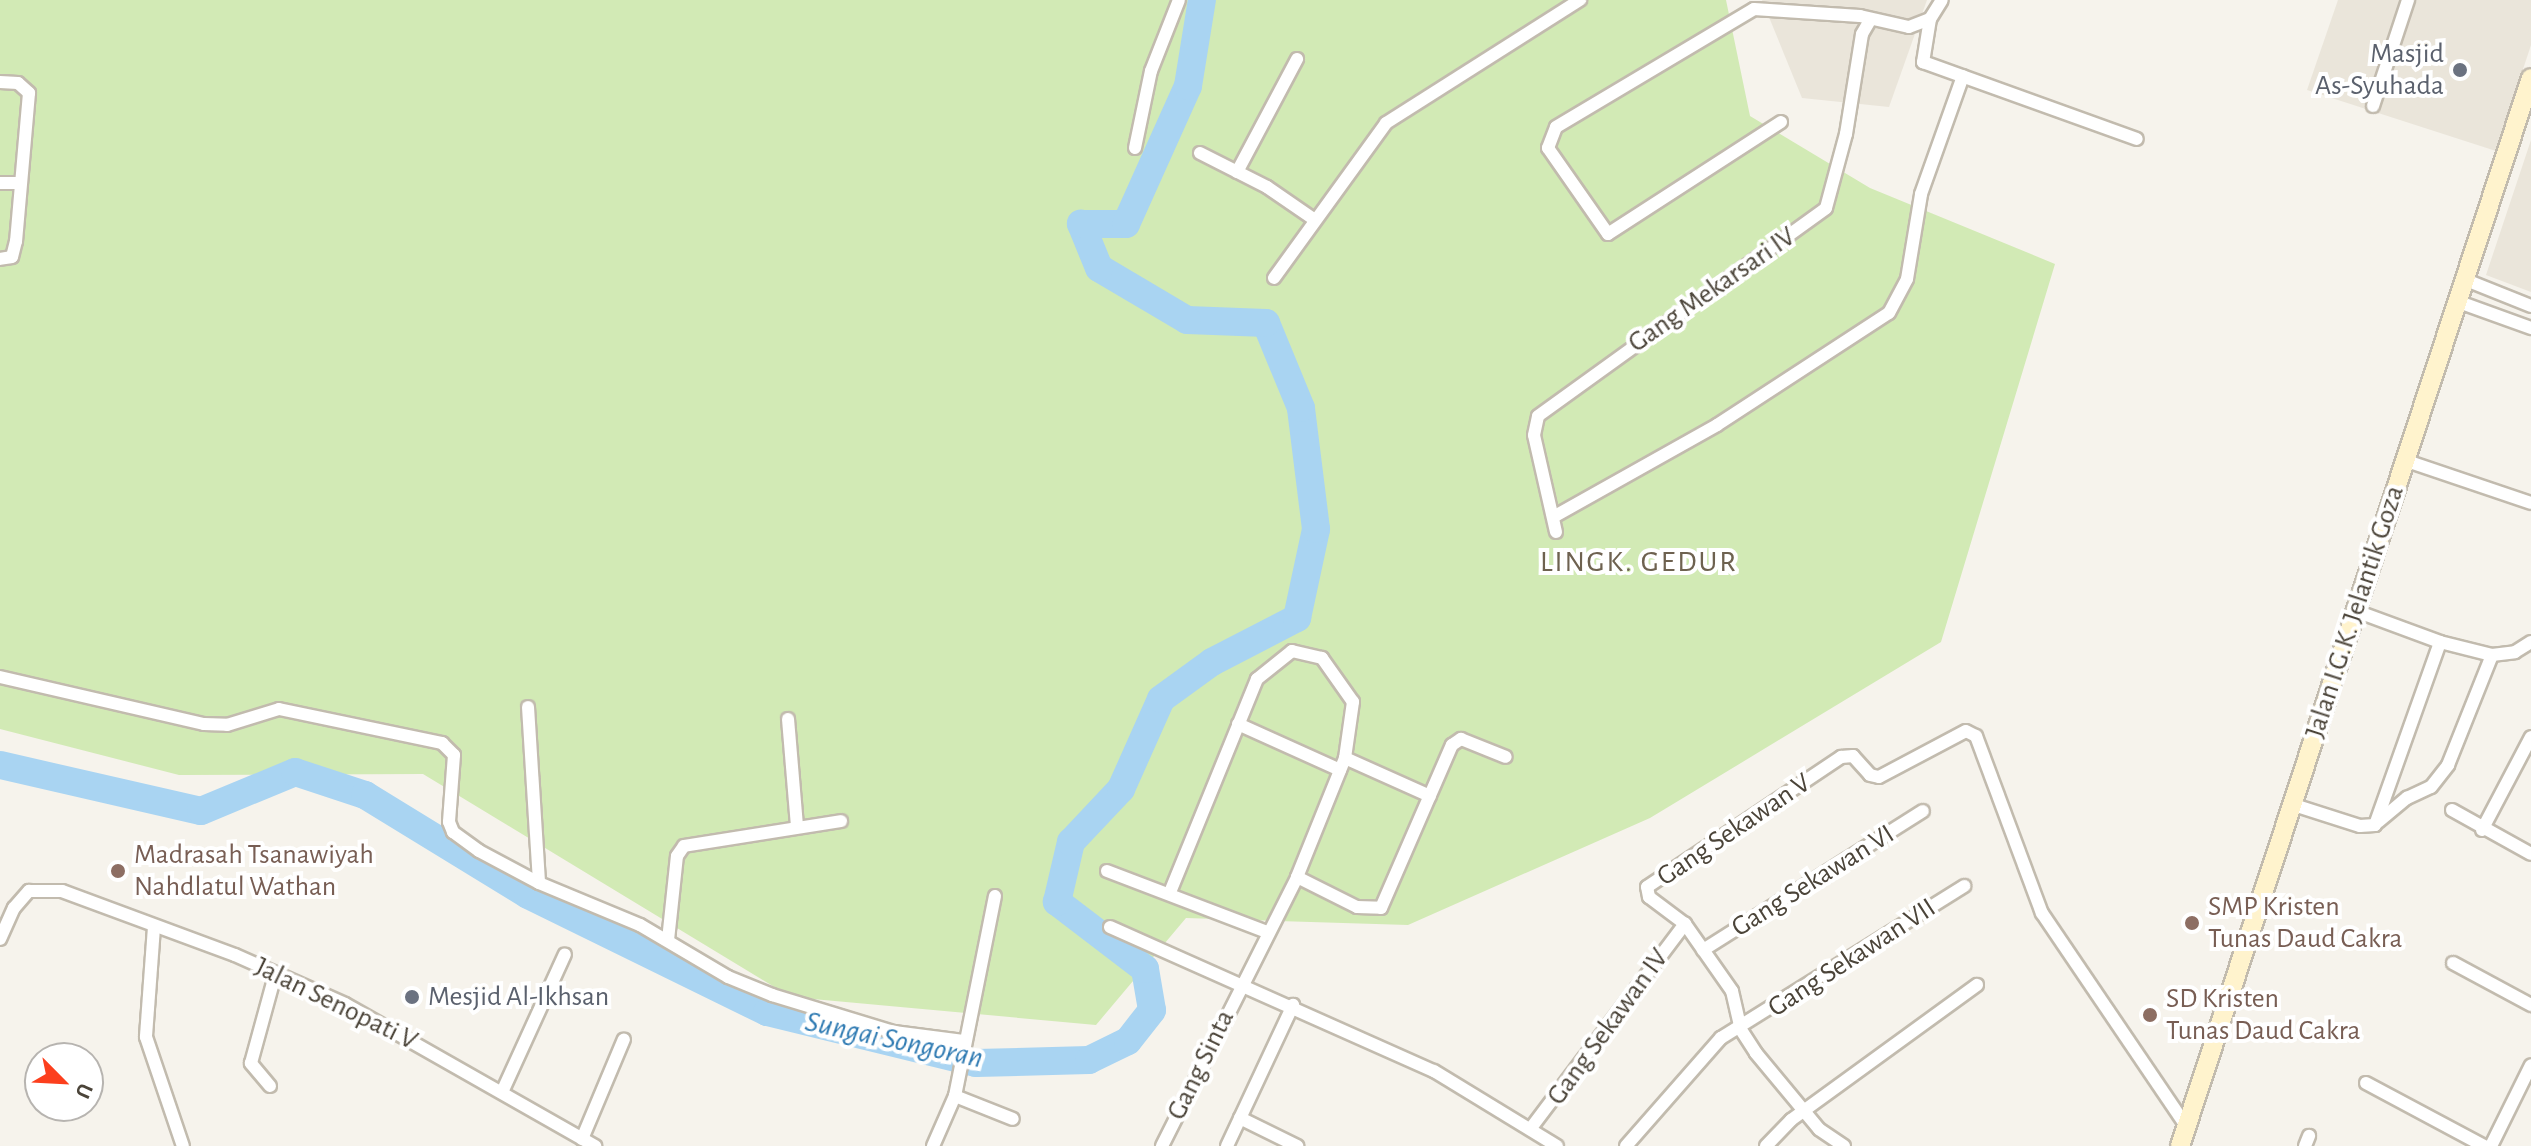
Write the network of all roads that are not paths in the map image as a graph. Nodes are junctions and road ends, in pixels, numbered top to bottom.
1 (1179, 0) edge
2 (1580, 0) edge
3 (2408, 0) edge
4 (1941, 3) edge
5 (1930, 19) junction
6 (1869, 22) junction
7 (1297, 59) dead end
8 (1963, 76) junction
9 (2531, 78) edge
10 (0, 82) edge
11 (2373, 106) dead end
12 (1781, 122) dead end
13 (2137, 139) dead end
14 (1135, 148) dead end
15 (1200, 153) dead end
16 (1237, 172) junction
17 (0, 183) edge
18 (18, 183) junction
19 (1315, 220) junction
20 (0, 259) edge
21 (1274, 278) dead end
22 (2466, 280) junction
23 (2459, 302) junction
24 (2531, 306) edge
25 (2531, 328) edge
26 (2404, 460) junction
27 (2531, 503) edge
28 (1555, 516) junction
29 (1556, 532) dead end
30 (2356, 611) junction
31 (2440, 642) junction
32 (2531, 642) edge
33 (2492, 655) junction
34 (0, 677) edge
35 (528, 707) dead end
36 (788, 719) dead end
37 (1238, 724) junction
38 (2531, 737) edge
39 (1506, 757) dead end
40 (1343, 764) junction
41 (1430, 796) junction
42 (2294, 805) junction
43 (2452, 810) dead end
44 (1923, 811) dead end
45 (841, 821) dead end
46 (2375, 825) junction
47 (797, 826) junction
48 (2482, 830) junction
49 (2531, 854) edge
50 (1107, 871) dead end
51 (1297, 877) junction
52 (539, 883) junction
53 (1964, 886) dead end
54 (1170, 892) junction
55 (995, 896) dead end
56 (1685, 924) junction
57 (154, 927) junction
58 (1110, 927) dead end
59 (1269, 933) junction
60 (0, 939) edge
61 (668, 940) junction
62 (1703, 950) junction
63 (565, 954) dead end
64 (2453, 963) dead end
65 (275, 975) junction
66 (1241, 984) junction
67 (1977, 985) dead end
68 (1293, 1005) junction
69 (2531, 1005) edge
70 (1741, 1030) junction
71 (624, 1039) dead end
72 (962, 1046) junction
73 (2531, 1065) edge
74 (2366, 1083) dead end
75 (270, 1086) dead end
76 (503, 1090) junction
77 (955, 1096) junction
78 (1804, 1111) junction
79 (1240, 1118) junction
80 (1013, 1119) dead end
81 (2187, 1127) junction
82 (1531, 1128) junction
83 (582, 1139) junction
84 (183, 1146) edge
85 (595, 1146) edge
86 (933, 1146) edge
87 (1162, 1146) edge
88 (1227, 1146) edge
89 (1297, 1146) edge
90 (1557, 1146) edge
91 (1626, 1146) edge
92 (1766, 1146) edge
93 (1844, 1146) edge
94 (2180, 1146) edge
95 (2484, 1146) edge
96 (2491, 1146) edge

1 - 14 street
2 - 19 street
3 - 11 street
4 - 5 street
5 - 6 street
5 - 8 street
6 - 12 street
6 - 28 street, Gang Mekarsari IV
7 - 16 street
8 - 13 street
8 - 28 street
9 - 22 street, Jalan I.G.K. Jelantik Goza
10 - 18 street
15 - 16 street
16 - 19 street
17 - 18 street
18 - 20 street
19 - 21 street
22 - 23 street, Jalan I.G.K. Jelantik Goza
22 - 24 street
23 - 25 street
23 - 26 street, Jalan I.G.K. Jelantik Goza
26 - 27 street
26 - 30 street, Jalan I.G.K. Jelantik Goza
28 - 29 street, Gang Mekarsari IV
30 - 31 street
30 - 42 street, Jalan I.G.K. Jelantik Goza
31 - 33 street
31 - 46 street
32 - 33 street
33 - 46 street
34 - 52 street
35 - 52 street
36 - 47 street
37 - 40 street
37 - 40 street, Gang Sinta
37 - 54 street, Gang Sinta
38 - 48 street
39 - 41 street
40 - 41 street
40 - 51 street, Gang Sinta
41 - 51 street
42 - 46 street
42 - 81 street, Jalan I.G.K. Jelantik Goza
43 - 48 street
44 - 62 street, Gang Sekawan VI
45 - 47 street
47 - 61 street
48 - 49 street
50 - 54 street
51 - 59 street, Gang Sinta
52 - 61 street
53 - 70 street, Gang Sekawan VII
54 - 59 street
55 - 72 street
56 - 62 street
56 - 81 street, Gang Sekawan V
56 - 82 street, Gang Sekawan IV
57 - 60 street, Jalan Senopati V
57 - 65 street, Jalan Senopati V
57 - 84 street
58 - 66 street
59 - 66 street, Gang Sinta
61 - 72 street
62 - 70 street
63 - 76 street
64 - 69 street
65 - 75 street
65 - 76 street, Jalan Senopati V
66 - 68 street
66 - 87 street, Gang Sinta
67 - 78 street
68 - 79 street
68 - 82 street
70 - 78 street
70 - 91 street, Gang Sekawan VII
71 - 83 street
72 - 77 street
73 - 96 street
74 - 95 street
76 - 83 street, Jalan Senopati V
77 - 80 street
77 - 86 street
78 - 92 street
78 - 93 street
79 - 88 street
79 - 89 street
81 - 94 street, Jalan I.G.K. Jelantik Goza
82 - 90 street
83 - 85 street, Jalan Senopati V

